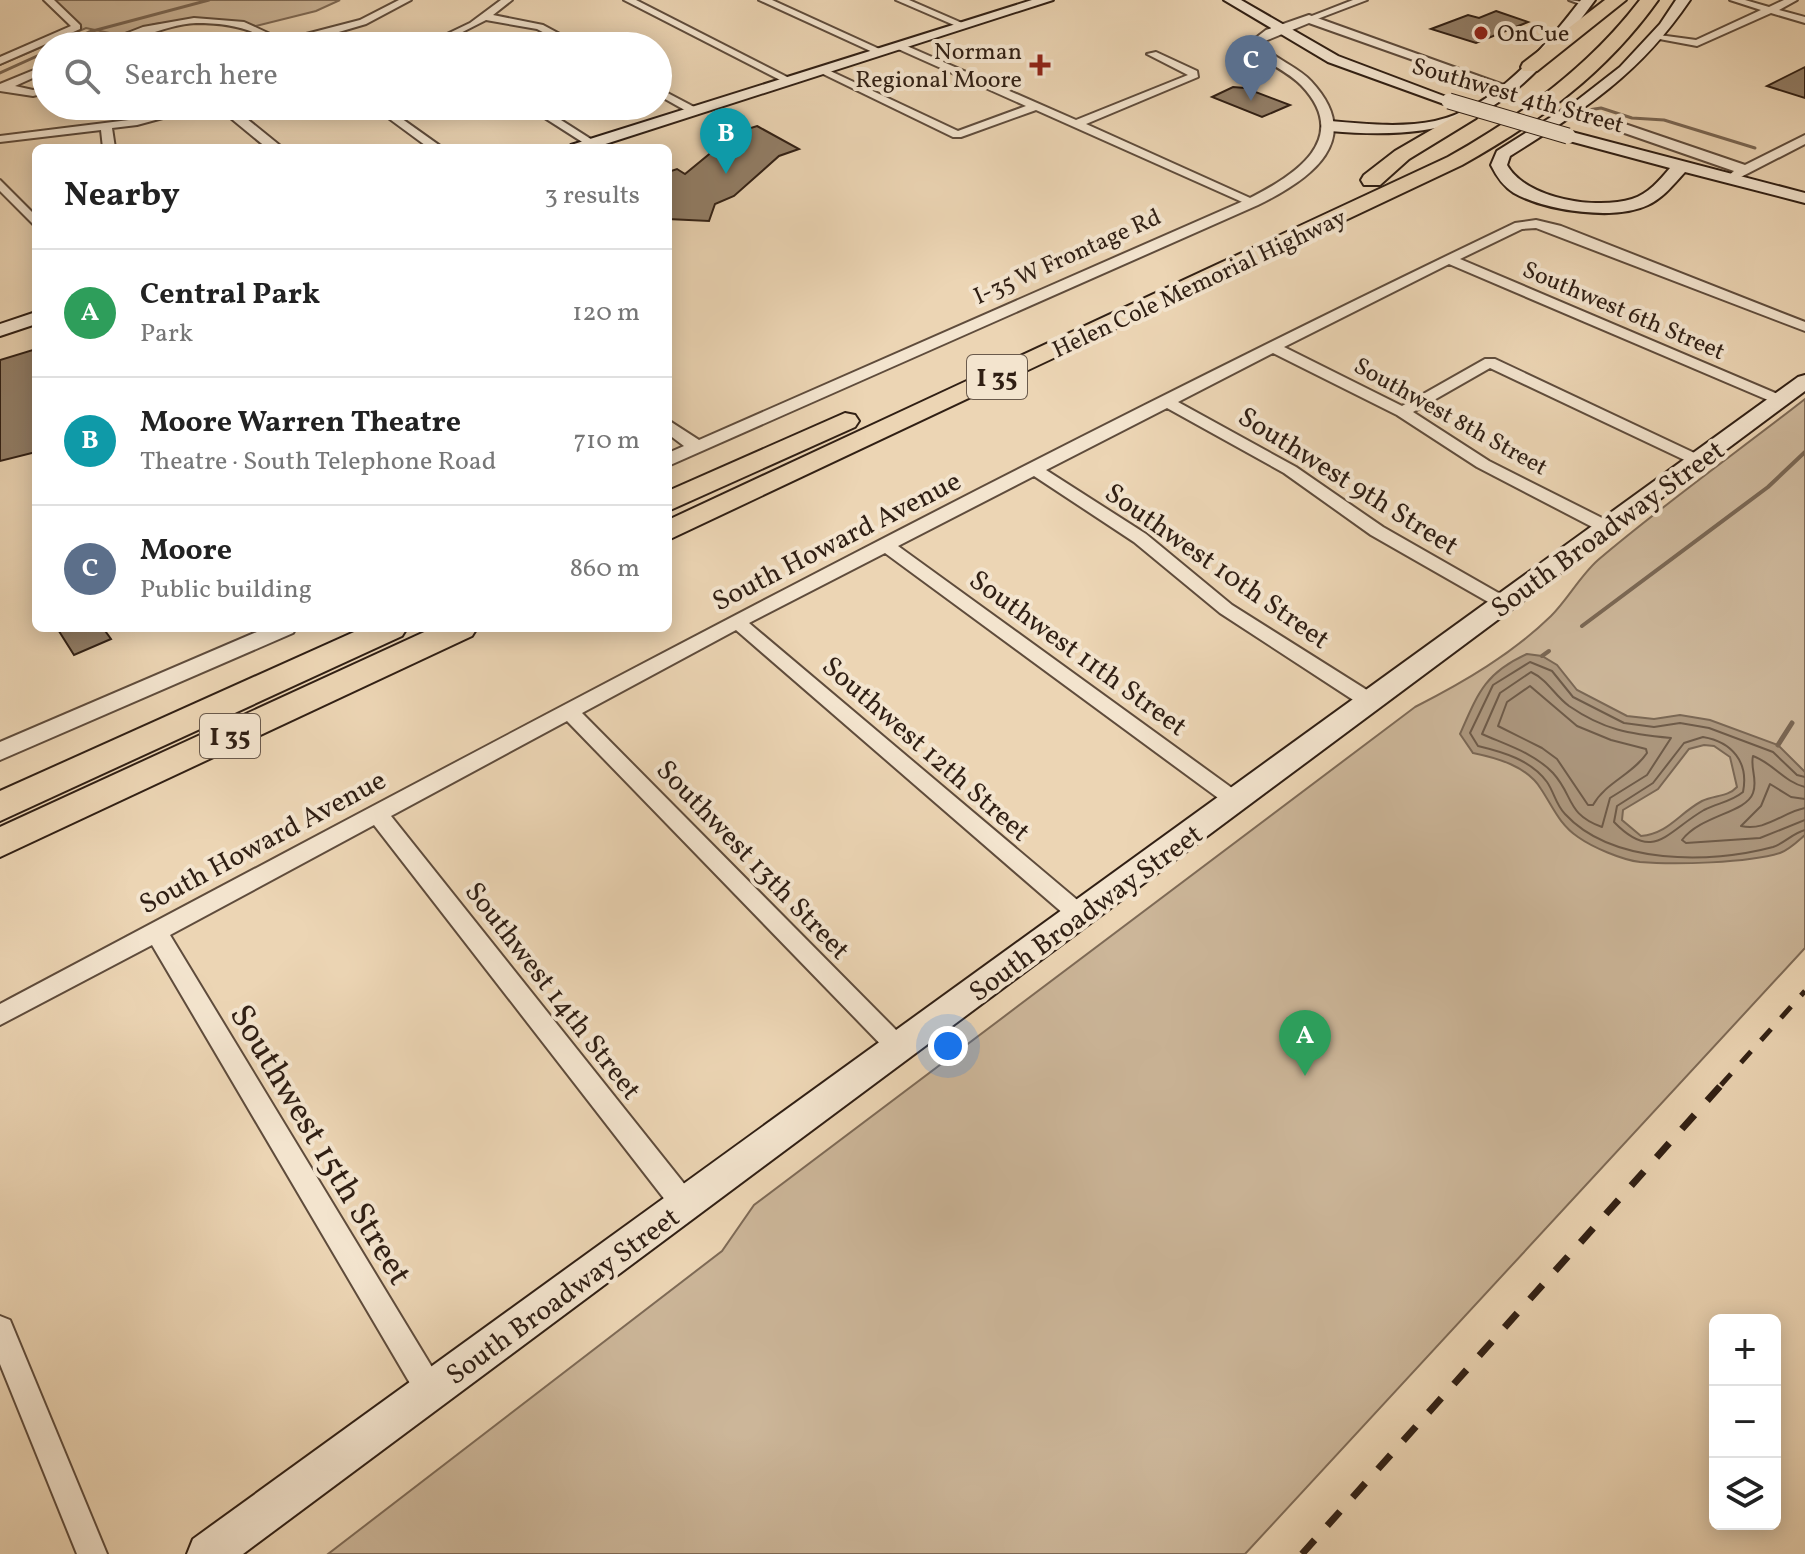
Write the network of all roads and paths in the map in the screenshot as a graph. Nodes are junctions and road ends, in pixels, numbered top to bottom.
1 (49, 0) edge
2 (406, 0) edge
3 (507, 0) edge
4 (629, 0) edge
5 (764, 0) edge
6 (901, 0) edge
7 (1046, 0) edge
8 (1231, 0) edge
9 (1362, 0) edge
10 (1619, 0) edge
11 (1649, 0) edge
12 (1683, 0) edge
13 (1735, 0) edge
14 (1792, 0) edge
15 (1583, 1) edge
16 (1771, 10) junction
17 (487, 17) junction
18 (1309, 19) junction
19 (1805, 20) edge
20 (964, 26) junction
21 (1279, 29) junction
22 (66, 32) edge
23 (137, 32) edge
24 (264, 32) edge
25 (327, 32) edge
26 (456, 32) edge
27 (550, 32) edge
28 (1262, 38) junction
29 (1659, 38) junction
30 (1295, 39) junction
31 (1618, 41) junction
32 (900, 46) junction
33 (32, 47) edge
34 (881, 52) junction
35 (1152, 54) dead end
36 (0, 61) edge
37 (822, 71) junction
38 (32, 74) edge
39 (23, 78) junction
40 (1538, 78) junction
41 (32, 80) edge
42 (790, 81) junction
43 (1608, 85) junction
44 (2, 87) edge
45 (1506, 88) junction
46 (32, 93) edge
47 (672, 99) edge
48 (1036, 106) junction
49 (1572, 110) junction
50 (694, 111) junction
51 (1469, 114) junction
52 (672, 118) edge
53 (145, 120) edge
54 (241, 120) edge
55 (397, 120) edge
56 (550, 120) edge
57 (666, 120) edge
58 (1076, 124) junction
59 (106, 126) junction
60 (1330, 126) junction
61 (0, 139) edge
62 (1803, 142) edge
63 (108, 144) edge
64 (271, 144) edge
65 (431, 144) edge
66 (581, 144) edge
67 (590, 144) edge
68 (1503, 154) junction
69 (1680, 167) junction
70 (1746, 170) junction
71 (1730, 179) junction
72 (1372, 180) junction
73 (0, 184) edge
74 (1805, 198) edge
75 (1253, 202) junction
76 (32, 219) edge
77 (1327, 223) junction
78 (1450, 260) junction
79 (32, 319) edge
80 (1805, 327) edge
81 (0, 330) edge
82 (1273, 347) junction
83 (1805, 381) edge
84 (1780, 400) junction
85 (1168, 402) junction
86 (1402, 412) junction
87 (672, 428) edge
88 (697, 447) junction
89 (672, 458) edge
90 (1699, 461) junction
91 (1035, 470) junction
92 (672, 500) edge
93 (1606, 527) junction
94 (672, 529) edge
95 (888, 547) junction
96 (1503, 603) junction
97 (737, 622) junction
98 (276, 632) edge
99 (382, 632) edge
100 (452, 632) edge
101 (1371, 702) junction
102 (568, 710) junction
103 (0, 752) edge
104 (1236, 801) junction
105 (0, 807) edge
106 (376, 812) junction
107 (0, 843) edge
108 (1080, 915) junction
109 (155, 930) junction
110 (0, 1015) edge
111 (899, 1048) junction
112 (685, 1205) junction
113 (0, 1330) edge
114 (431, 1392) junction
115 (92, 1554) edge
116 (208, 1554) edge

1 - 22 street
2 - 25 street
3 - 17 street
4 - 42 street
5 - 34 street
6 - 20 street
7 - 20 main road
8 - 21 main road, Southwest 4th Street
9 - 18 street
10 - 40 highway, Helen Cole Memorial Highway / I 35
11 - 31 highway, Helen Cole Memorial Highway / I 35
12 - 29 main road
13 - 16 street
14 - 16 street
15 - 40 main road
16 - 19 street
16 - 29 street
17 - 26 street
17 - 27 street
18 - 21 street
18 - 45 street
20 - 32 main road
21 - 28 street
21 - 30 main road, Southwest 4th Street
23 - 24 street
28 - 30 main road
28 - 60 street
29 - 43 main road
30 - 69 main road, Southwest 4th Street, bridge
31 - 43 highway
31 - 77 highway, Helen Cole Memorial Highway / I 35
32 - 34 main road
32 - 48 street
33 - 36 street
34 - 37 main road
35 - 58 street
37 - 42 main road
37 - 48 street
38 - 39 street
39 - 41 street
39 - 44 street
40 - 45 main road
40 - 72 highway, Helen Cole Memorial Highway / I 35
42 - 50 main road
43 - 49 main road
44 - 46 street
45 - 51 main road
47 - 50 street
48 - 58 street
49 - 68 main road
49 - 70 street
50 - 52 main road
51 - 60 main road
51 - 72 highway
53 - 59 street
54 - 64 street
55 - 65 street
56 - 66 street
57 - 67 main road
58 - 75 street
59 - 61 street
59 - 63 street
60 - 75 street, I-35 W Frontage Rd
62 - 70 street
68 - 69 main road
68 - 77 highway
69 - 71 main road, Southwest 4th Street
70 - 71 street
71 - 74 main road, Southwest 4th Street
72 - 92 highway, Helen Cole Memorial Highway / I 35
73 - 76 street
75 - 88 street, I-35 W Frontage Rd
77 - 94 highway, Helen Cole Memorial Highway / I 35
78 - 80 street, South Howard Avenue
78 - 82 street, South Howard Avenue
78 - 84 street, Southwest 6th Street
79 - 81 main road
82 - 85 street, South Howard Avenue
82 - 86 street, Southwest 8th Street
83 - 84 main road, South Broadway Street
84 - 90 main road, South Broadway Street
85 - 91 street, South Howard Avenue
85 - 96 street, Southwest 9th Street
86 - 90 street
86 - 93 street, Southwest 8th Street
87 - 88 street
88 - 89 street, I-35 W Frontage Rd
90 - 93 main road, South Broadway Street
91 - 95 street, South Howard Avenue
91 - 101 street, Southwest 10th Street
93 - 96 main road, South Broadway Street
95 - 97 street, South Howard Avenue
95 - 104 street, Southwest 11th Street
96 - 101 main road, South Broadway Street
97 - 102 street, South Howard Avenue
97 - 108 street, Southwest 12th Street
98 - 103 street
99 - 105 highway, I 35
100 - 107 highway, I 35
101 - 104 main road, South Broadway Street
102 - 106 street, South Howard Avenue
102 - 111 street, Southwest 13th Street
104 - 108 main road, South Broadway Street
106 - 109 street, South Howard Avenue
106 - 112 street, Southwest 14th Street
108 - 111 main road, South Broadway Street
109 - 110 street, South Howard Avenue
109 - 114 street, Southwest 15th Street
111 - 112 main road, South Broadway Street
112 - 114 main road, South Broadway Street
113 - 115 street
114 - 116 main road, South Broadway Street

